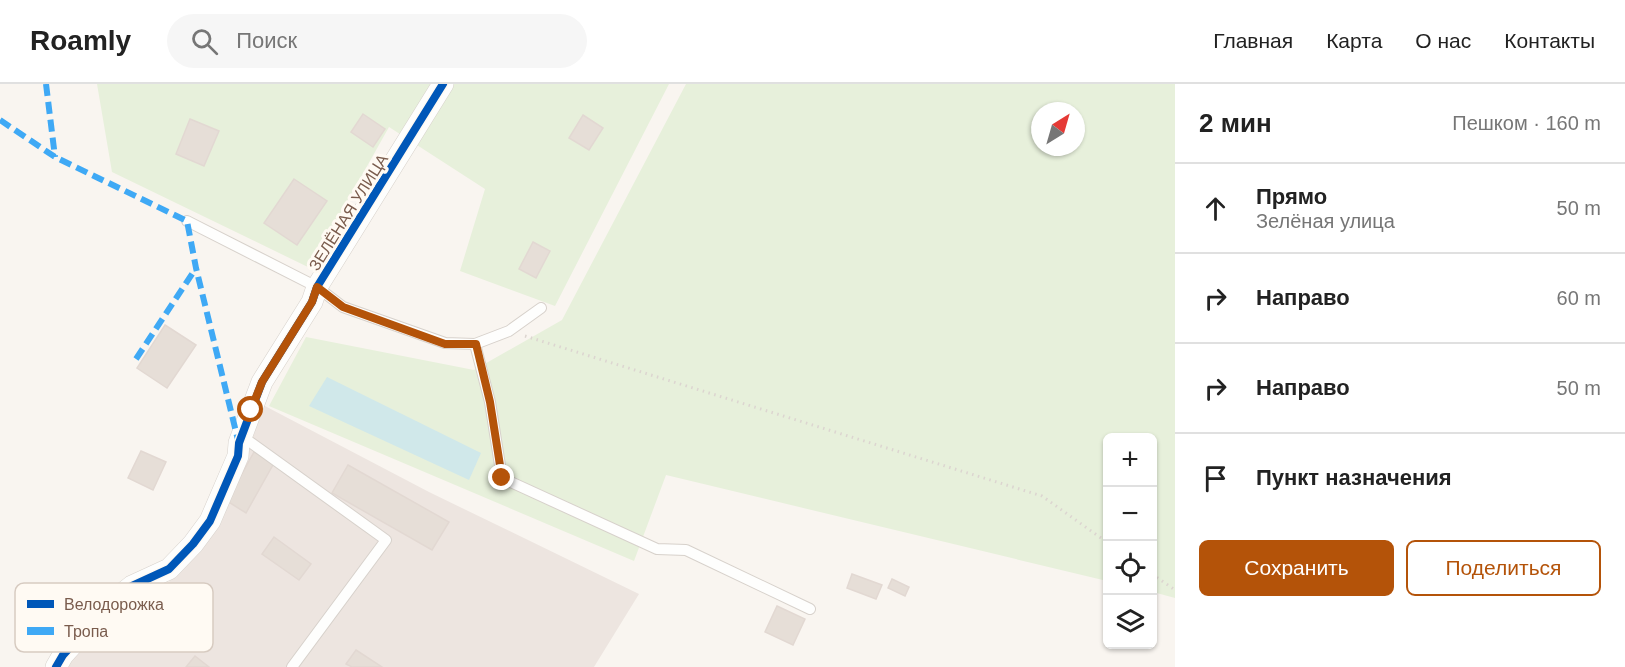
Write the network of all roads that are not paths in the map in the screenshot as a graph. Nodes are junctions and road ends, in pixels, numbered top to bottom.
1 (443, 84) edge
2 (188, 221) dead end
3 (317, 287) junction
4 (541, 308) dead end
5 (476, 344) junction
6 (239, 443) junction
7 (139, 583) edge
8 (810, 609) dead end
9 (66, 652) edge
10 (56, 667) edge
11 (292, 667) edge

1 - 3 street, ЗЕЛЁНАЯ УЛИЦА
2 - 3 lane
3 - 5 lane
3 - 6 street, ЗЕЛЁНАЯ УЛИЦА
4 - 5 lane
5 - 8 lane
6 - 7 street, ЗЕЛЁНАЯ УЛИЦА
6 - 11 lane
9 - 10 street, ЗЕЛЁНАЯ УЛИЦА

